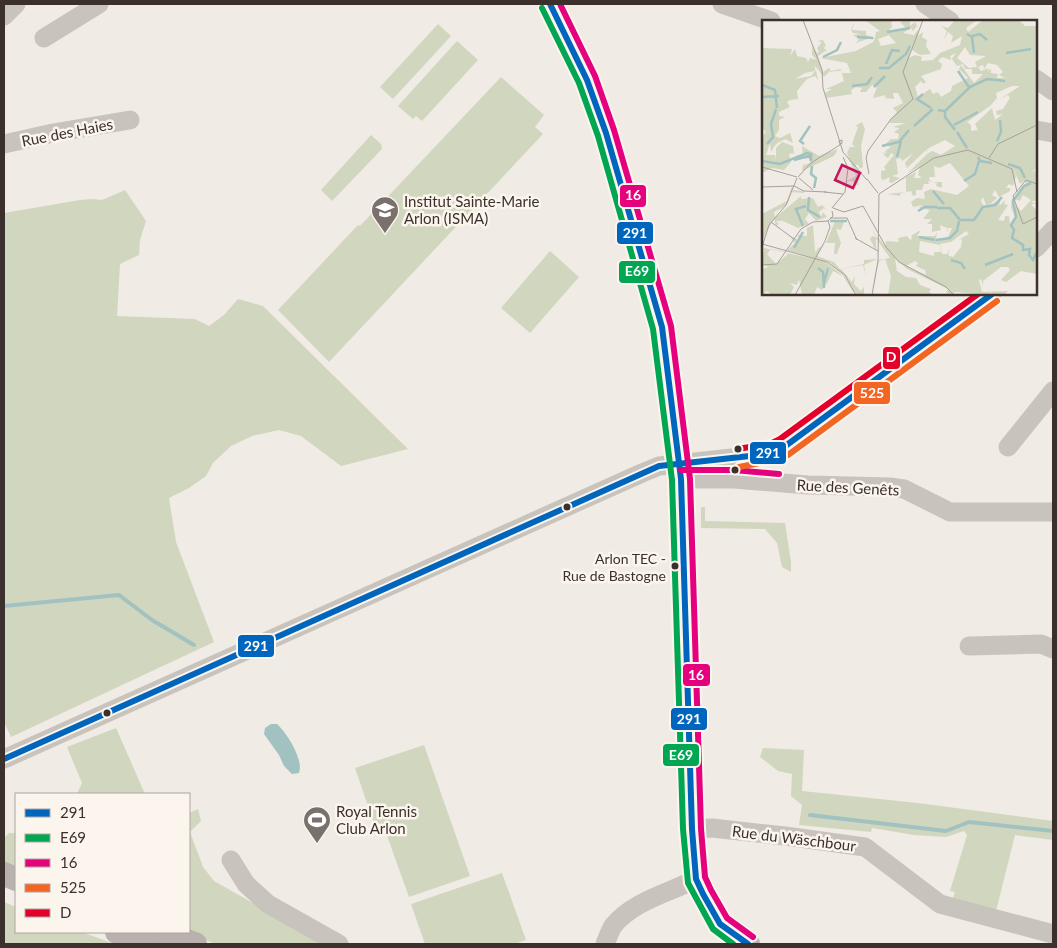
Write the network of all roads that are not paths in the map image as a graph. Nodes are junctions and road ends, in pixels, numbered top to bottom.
1 (16, 4) edge
2 (99, 4) edge
3 (550, 4) edge
4 (722, 4) edge
5 (925, 4) edge
6 (4, 16) edge
7 (769, 20) edge
8 (949, 20) edge
9 (44, 38) dead end
10 (1037, 80) edge
11 (1053, 91) edge
12 (130, 120) dead end
13 (1037, 130) edge
14 (1053, 133) edge
15 (4, 144) edge
16 (1053, 230) edge
17 (1037, 247) edge
18 (991, 295) edge
19 (1053, 391) edge
20 (1008, 447) dead end
21 (680, 471) junction
22 (1053, 512) edge
23 (969, 646) dead end
24 (1053, 650) edge
25 (4, 759) edge
26 (692, 830) junction
27 (232, 860) dead end
28 (696, 879) junction
29 (120, 933) edge
30 (164, 933) edge
31 (1053, 934) edge
32 (149, 944) edge
33 (195, 944) edge
34 (339, 944) edge
35 (605, 944) edge
36 (748, 944) edge

1 - 6 street
2 - 9 street
3 - 21 main road
4 - 7 street
5 - 8 street
10 - 11 street
12 - 15 street, Rue des Haies
13 - 14 street
16 - 17 street
18 - 21 street
19 - 20 street
21 - 22 street, Rue des Genêts
21 - 25 street
21 - 26 main road
23 - 24 street
26 - 28 main road
26 - 31 street, Rue du Wäschbour
27 - 34 street
28 - 35 street
28 - 36 main road
29 - 32 main road
30 - 33 main road

